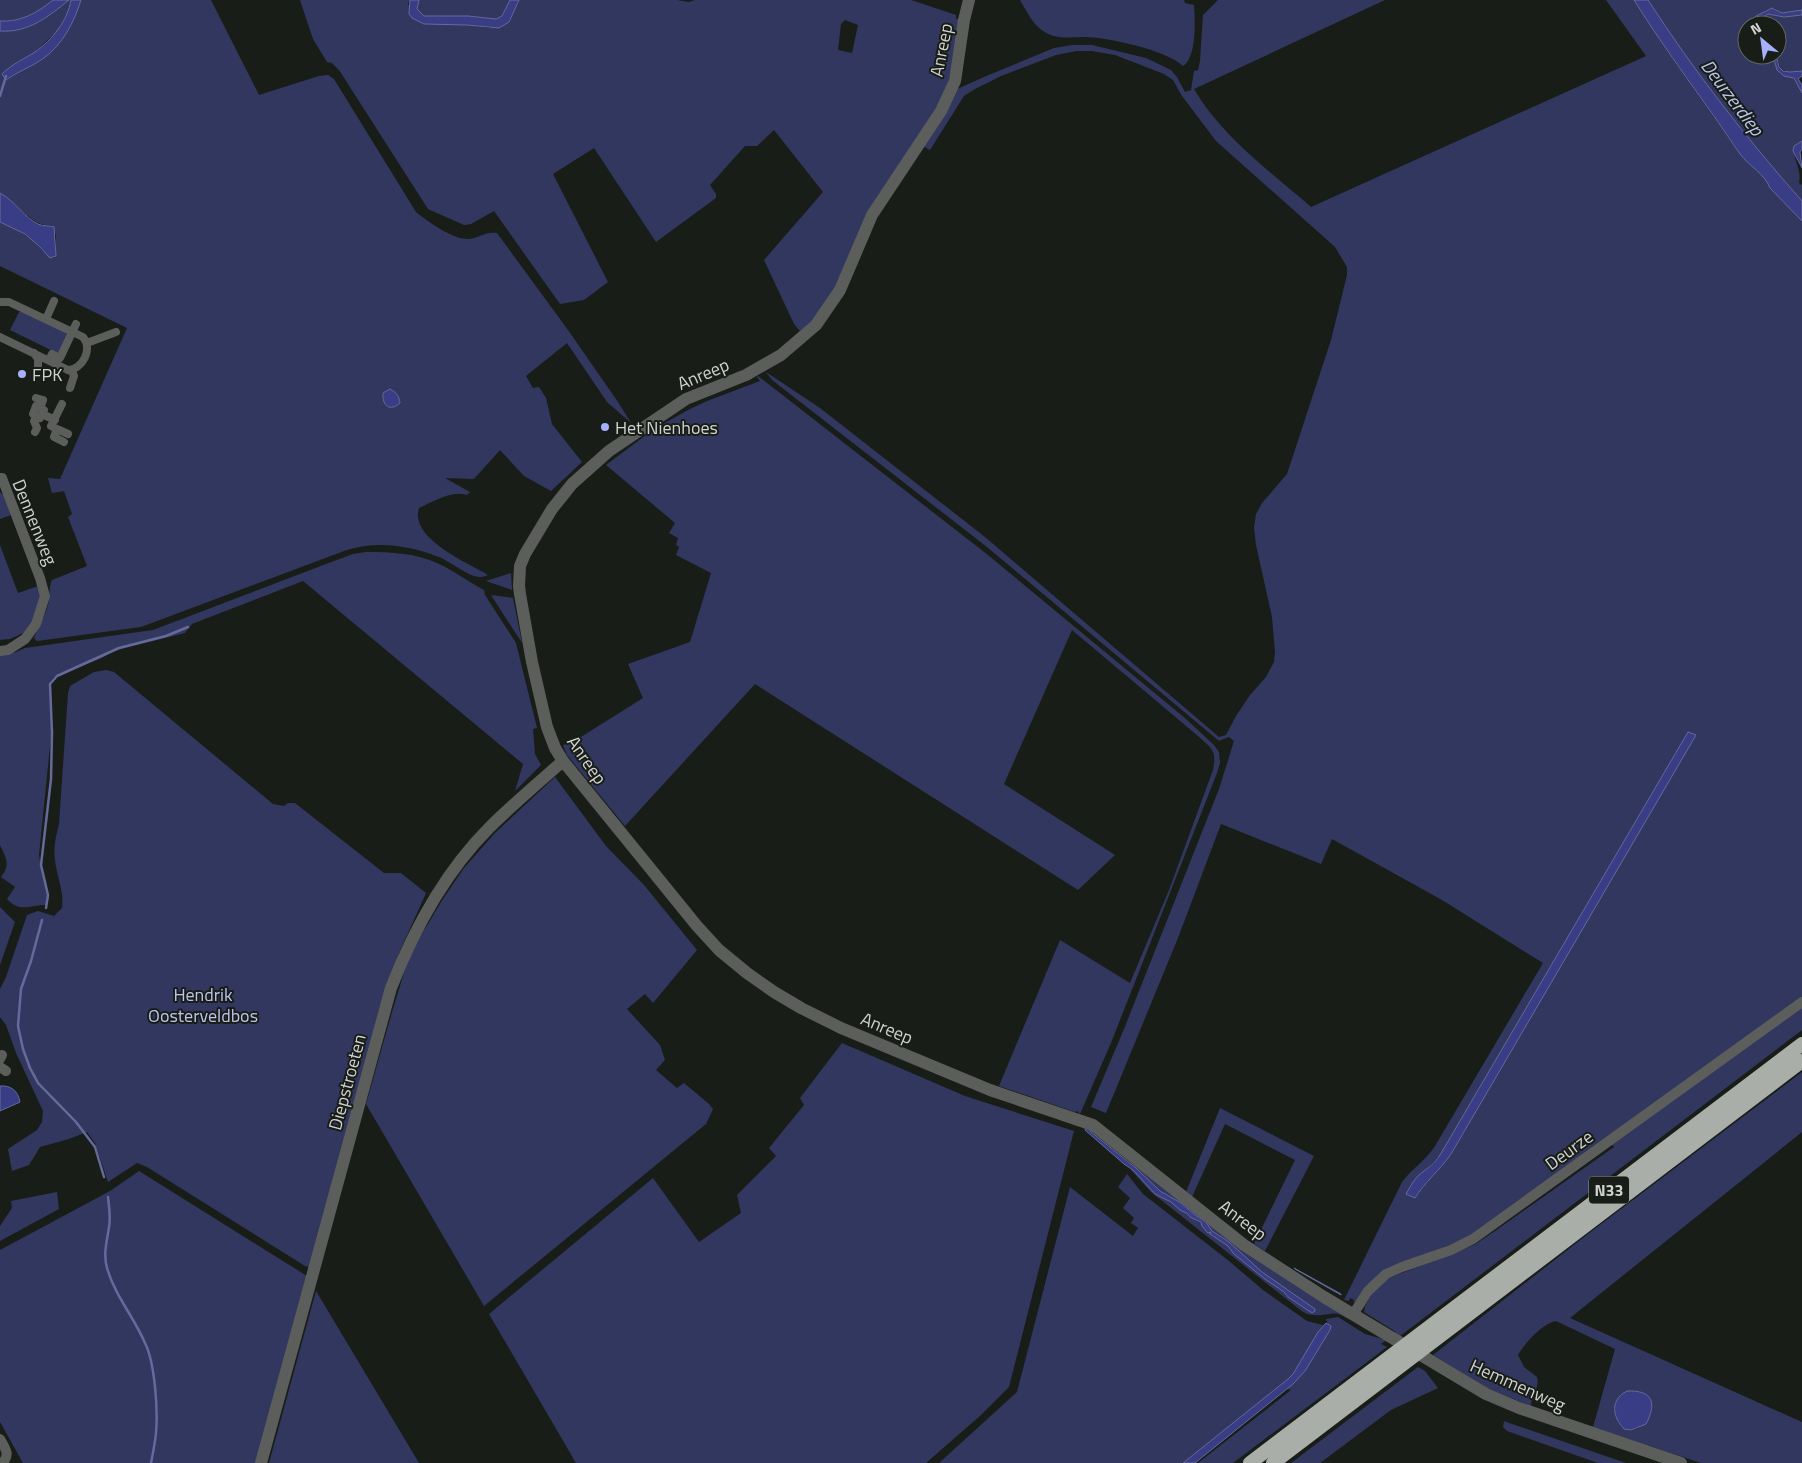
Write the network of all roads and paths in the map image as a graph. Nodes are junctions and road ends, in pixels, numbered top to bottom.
1 (969, 0) edge
2 (1, 300) edge
3 (54, 301) dead end
4 (46, 319) junction
5 (76, 324) dead end
6 (72, 332) junction
7 (116, 332) dead end
8 (0, 337) edge
9 (87, 343) junction
10 (34, 353) junction
11 (49, 360) junction
12 (38, 366) dead end
13 (68, 370) junction
14 (70, 388) dead end
15 (62, 404) dead end
16 (55, 420) junction
17 (57, 429) junction
18 (35, 432) dead end
19 (68, 434) dead end
20 (64, 442) dead end
21 (0, 478) edge
22 (0, 651) edge
23 (563, 761) junction
24 (1802, 1002) edge
25 (1802, 1044) edge
26 (1802, 1061) edge
27 (1354, 1313) junction
28 (0, 1439) edge
29 (2, 1463) edge
30 (261, 1463) edge
31 (1250, 1463) edge
32 (1273, 1463) edge
33 (1681, 1463) edge

1 - 23 street, Anreep
2 - 4 street
3 - 4 street
4 - 6 street
5 - 6 street
6 - 9 street
6 - 11 street
7 - 9 street
8 - 10 street
9 - 13 street
10 - 11 street
10 - 12 street
11 - 13 street
13 - 14 street
15 - 16 street
16 - 17 street
16 - 18 street
17 - 19 street
17 - 20 street
21 - 22 street, Dennenweg
23 - 27 street, Anreep
23 - 30 street, Diepstroeten
24 - 27 street, Deurze
25 - 31 highway, N33
26 - 32 highway, N33
27 - 33 street, Hemmenweg
28 - 29 street

